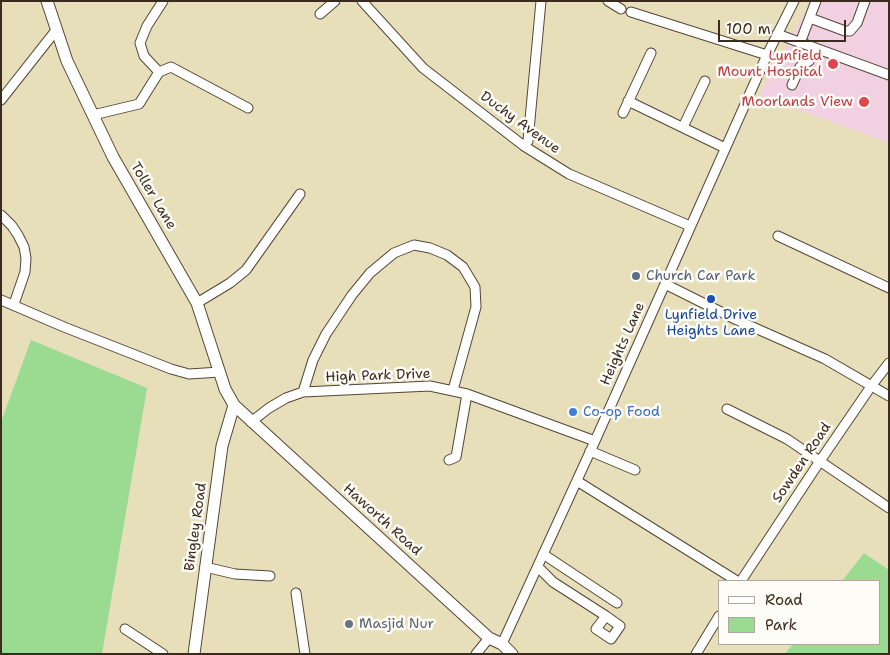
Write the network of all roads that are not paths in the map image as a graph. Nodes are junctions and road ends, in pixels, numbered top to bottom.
1 (47, 1) edge
2 (163, 1) edge
3 (335, 1) edge
4 (362, 1) edge
5 (541, 1) edge
6 (608, 1) edge
7 (794, 1) edge
8 (816, 1) edge
9 (865, 1) edge
10 (621, 9) dead end
11 (631, 12) dead end
12 (320, 14) dead end
13 (810, 18) junction
14 (56, 29) junction
15 (777, 34) junction
16 (800, 43) junction
17 (815, 48) junction
18 (651, 53) dead end
19 (767, 55) junction
20 (159, 72) junction
21 (889, 75) edge
22 (705, 81) dead end
23 (792, 85) dead end
24 (1, 100) edge
25 (628, 101) junction
26 (248, 108) dead end
27 (623, 113) dead end
28 (93, 115) junction
29 (683, 127) junction
30 (524, 146) junction
31 (725, 148) junction
32 (300, 194) dead end
33 (1, 215) edge
34 (690, 226) junction
35 (778, 236) dead end
36 (665, 284) junction
37 (889, 288) edge
38 (1, 300) edge
39 (197, 303) junction
40 (14, 304) junction
41 (889, 363) edge
42 (220, 372) junction
43 (872, 385) junction
44 (453, 390) junction
45 (303, 392) junction
46 (466, 394) junction
47 (889, 396) edge
48 (234, 405) junction
49 (727, 409) dead end
50 (251, 422) junction
51 (595, 441) junction
52 (590, 451) junction
53 (449, 460) dead end
54 (820, 460) junction
55 (634, 470) dead end
56 (577, 480) junction
57 (889, 508) edge
58 (543, 554) junction
59 (206, 567) junction
60 (538, 567) junction
61 (270, 576) dead end
62 (735, 580) edge
63 (742, 580) edge
64 (296, 593) dead end
65 (617, 603) dead end
66 (606, 616) dead end
67 (718, 618) edge
68 (125, 629) dead end
69 (489, 638) junction
70 (502, 644) junction
71 (163, 654) edge
72 (194, 654) edge
73 (305, 654) edge
74 (476, 654) edge
75 (512, 654) edge
76 (696, 654) edge

1 - 14 main road, Toller Lane
2 - 20 street
3 - 12 street
4 - 30 street, Duchy Avenue
5 - 30 street
6 - 10 street
7 - 15 street, Heights Lane
8 - 13 street
9 - 13 street
11 - 19 street
13 - 16 street
14 - 24 street
14 - 28 main road, Toller Lane
15 - 16 street
15 - 19 street, Heights Lane
16 - 17 street
17 - 21 street
17 - 23 street
18 - 25 street
19 - 31 street, Heights Lane
20 - 26 street
20 - 28 street
22 - 29 street
25 - 27 street
25 - 29 street
28 - 39 main road, Toller Lane
29 - 31 street
30 - 34 street, Duchy Avenue
31 - 34 street, Heights Lane
32 - 39 street
33 - 40 street
34 - 36 street, Heights Lane
35 - 37 street
36 - 43 street
36 - 51 street, Heights Lane
38 - 40 street
39 - 42 main road, Toller Lane
40 - 42 street
41 - 43 street, Sowden Road
42 - 48 main road, Toller Lane
43 - 47 street
43 - 54 street, Sowden Road
44 - 45 street, High Park Drive
44 - 45 street
44 - 46 street, High Park Drive
45 - 50 street, High Park Drive
46 - 51 street, High Park Drive
46 - 53 street
48 - 50 main road, Haworth Road
48 - 59 main road, Bingley Road
49 - 54 street
50 - 69 main road, Haworth Road
51 - 52 street, Heights Lane
52 - 55 street
52 - 56 street, Heights Lane
54 - 57 street
54 - 63 street, Sowden Road
56 - 58 street, Heights Lane
56 - 62 street
58 - 60 street, Heights Lane
58 - 65 street
59 - 61 street
59 - 72 main road, Bingley Road
60 - 66 street
60 - 70 street, Heights Lane
64 - 73 street
67 - 76 street
68 - 71 street
69 - 70 main road, Haworth Road
69 - 74 street
70 - 75 main road, Haworth Road

